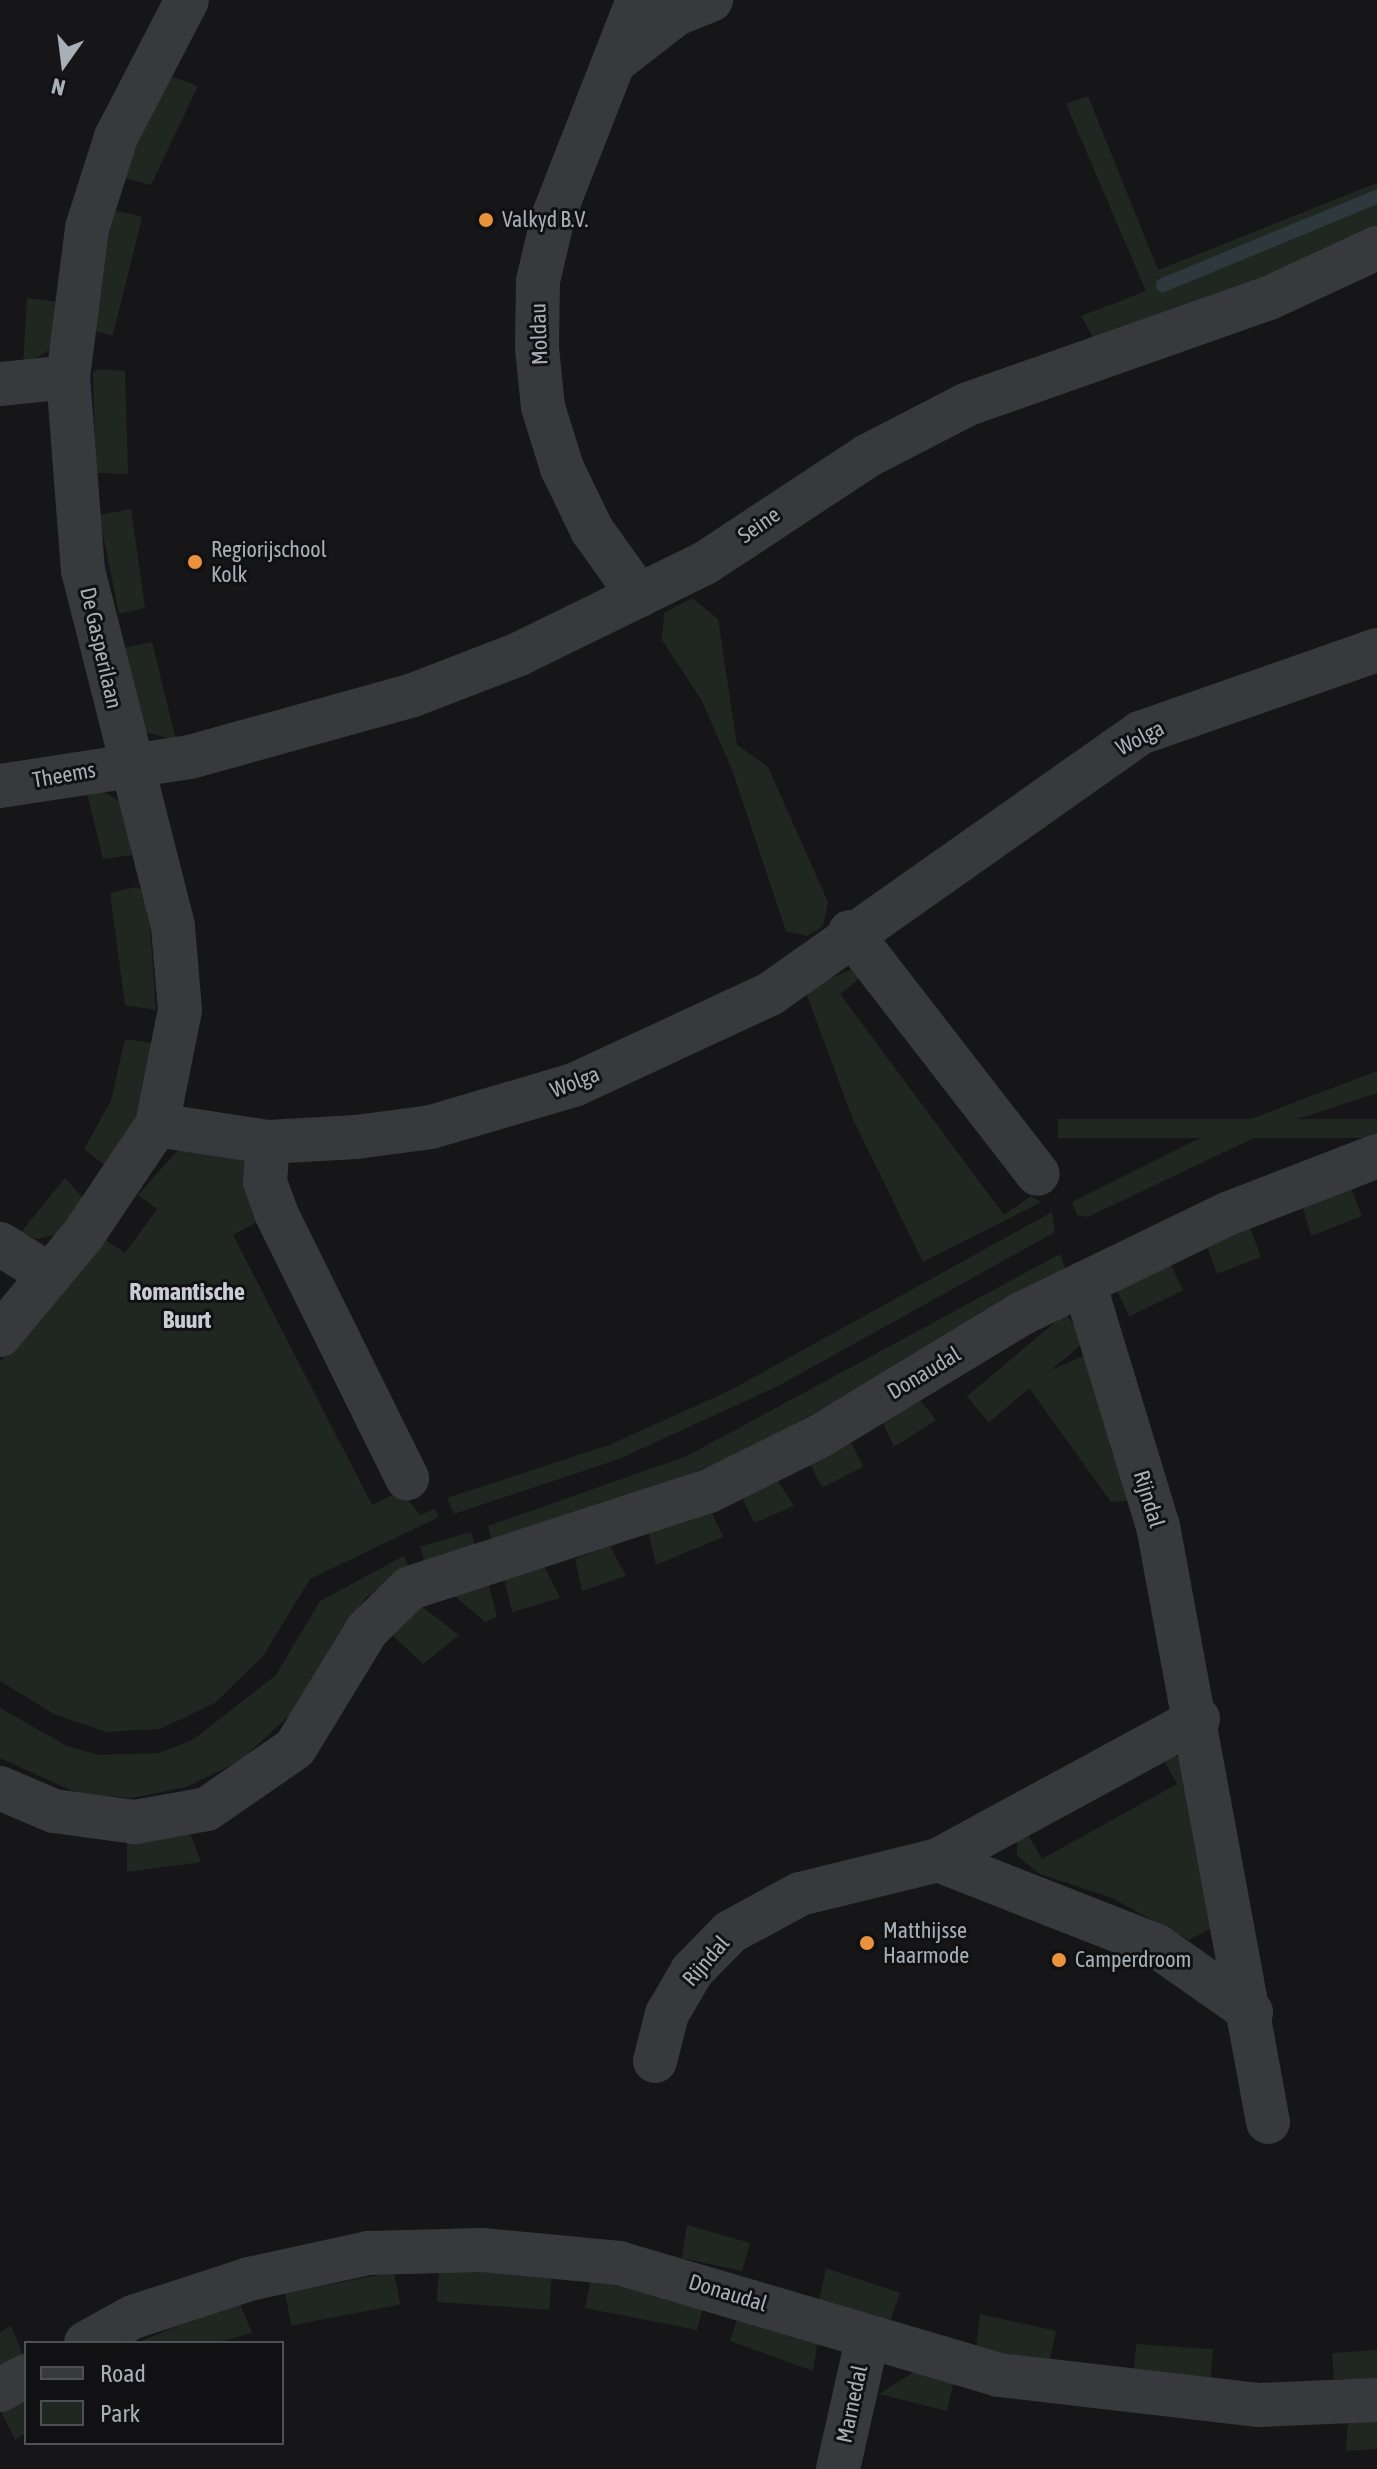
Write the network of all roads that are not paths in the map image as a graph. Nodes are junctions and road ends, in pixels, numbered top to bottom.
1 (187, 0) edge
2 (638, 0) edge
3 (711, 0) edge
4 (617, 60) junction
5 (1377, 248) edge
6 (68, 377) junction
7 (0, 384) edge
8 (639, 596) junction
9 (1377, 650) edge
10 (128, 763) junction
11 (0, 786) edge
12 (850, 932) junction
13 (157, 1125) junction
14 (268, 1142) junction
15 (1377, 1156) edge
16 (1038, 1174) dead end
17 (0, 1244) edge
18 (50, 1275) junction
19 (1084, 1283) junction
20 (0, 1335) edge
21 (407, 1478) dead end
22 (1198, 1719) junction
23 (0, 1788) edge
24 (938, 1860) junction
25 (1251, 2012) junction
26 (655, 2061) dead end
27 (1268, 2122) dead end
28 (867, 2340) junction
29 (90, 2341) edge
30 (24, 2377) edge
31 (0, 2390) edge
32 (1377, 2400) edge
33 (838, 2469) edge

1 - 6 street, De Gasperilaan
2 - 4 street, Moldau
3 - 4 street, Moldau
4 - 8 street, Moldau
5 - 8 street, Seine
6 - 7 street
6 - 10 street, De Gasperilaan
8 - 10 street, Seine
9 - 12 street, Wolga
10 - 11 street, Theems
10 - 13 street, De Gasperilaan
12 - 14 street, Wolga
12 - 16 street
13 - 14 street, Wolga
13 - 18 street, De Gasperilaan
14 - 21 street
15 - 19 street, Donaudal
17 - 18 street
18 - 20 street, De Gasperilaan
19 - 22 street, Rijndal
19 - 23 street, Donaudal
22 - 24 street, Rijndal
22 - 25 street, Rijndal
24 - 25 street
24 - 26 street, Rijndal
25 - 27 street, Rijndal
28 - 29 street, Donaudal
28 - 32 street, Donaudal
28 - 33 street, Marnedal
30 - 31 street

